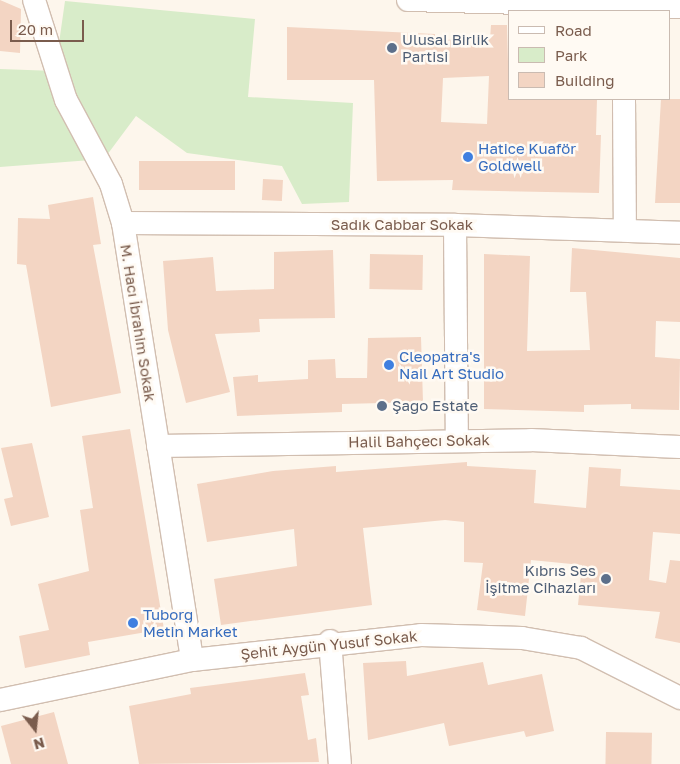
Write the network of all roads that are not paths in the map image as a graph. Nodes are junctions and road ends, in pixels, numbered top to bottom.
1 (34, 0) edge
2 (408, 0) edge
3 (680, 7) edge
4 (624, 8) edge
5 (624, 100) edge
6 (123, 223) junction
7 (455, 225) junction
8 (625, 230) junction
9 (680, 233) edge
10 (457, 440) junction
11 (158, 446) junction
12 (680, 447) edge
13 (330, 642) junction
14 (192, 660) junction
15 (680, 698) edge
16 (0, 700) edge
17 (340, 764) edge

1 - 6 street, M. Hacı İbrahim Sokak
2 - 4 street
3 - 4 street
5 - 8 street
6 - 7 street, Sadık Cabbar Sokak
6 - 11 street, M. Hacı İbrahim Sokak
7 - 8 street, Sadık Cabbar Sokak
7 - 10 street
8 - 9 street, Sadık Cabbar Sokak
10 - 11 street, Halil Bahçecı Sokak
10 - 12 street, Halil Bahçecı Sokak
11 - 14 street, M. Hacı İbrahim Sokak
13 - 14 street, Şehit Aygün Yusuf Sokak
13 - 15 street, Şehit Aygün Yusuf Sokak
13 - 17 street
14 - 16 street, Şehit Aygün Yusuf Sokak

